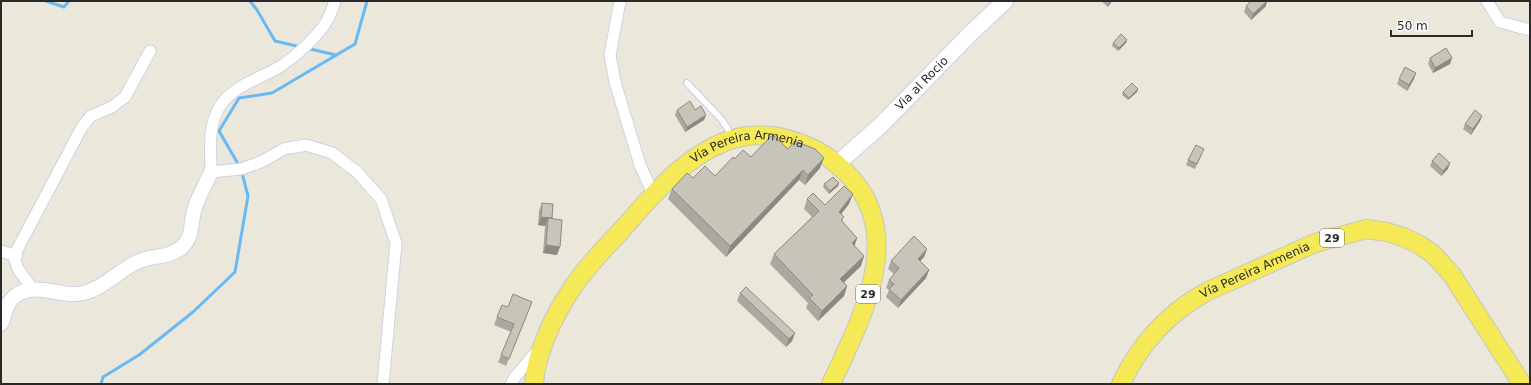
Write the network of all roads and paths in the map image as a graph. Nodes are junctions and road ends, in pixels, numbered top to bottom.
1 (335, 1) edge
2 (620, 1) edge
3 (1005, 1) edge
4 (1487, 1) edge
5 (1530, 30) edge
6 (150, 51) dead end
7 (687, 83) dead end
8 (733, 139) junction
9 (837, 164) junction
10 (211, 172) junction
11 (654, 196) junction
12 (1, 251) edge
13 (16, 256) junction
14 (32, 288) junction
15 (1, 324) edge
16 (544, 344) junction
17 (383, 384) edge
18 (511, 384) edge
19 (534, 384) edge
20 (831, 384) edge
21 (1121, 384) edge
22 (1522, 384) edge

1 - 10 street
2 - 11 street
3 - 9 main road, Via al Rocio
4 - 5 street
6 - 13 street
7 - 8 lane
8 - 9 main road, Vía Pereira Armenia / 29
8 - 11 main road, Vía Pereira Armenia / 29
9 - 20 main road, Vía Pereira Armenia / 29
10 - 14 street
10 - 17 street
11 - 16 main road, Vía Pereira Armenia / 29
12 - 13 street
13 - 14 street
14 - 15 street
16 - 18 street
16 - 19 main road, Vía Pereira Armenia / 29
21 - 22 main road, Vía Pereira Armenia / 29

